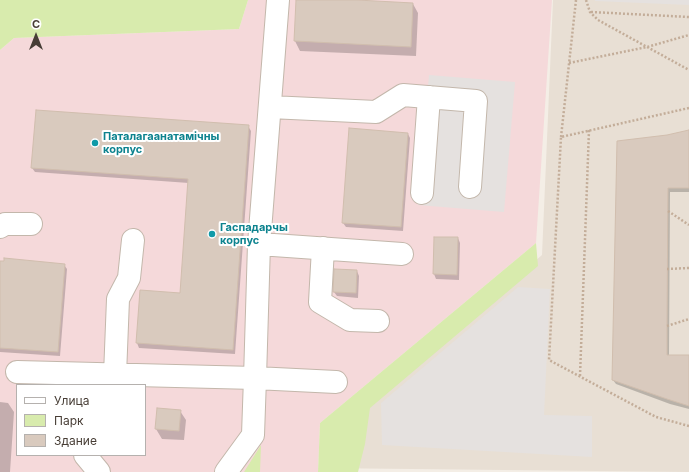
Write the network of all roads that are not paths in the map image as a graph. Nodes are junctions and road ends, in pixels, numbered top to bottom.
1 (278, 0) edge
2 (429, 97) junction
3 (270, 107) junction
4 (470, 187) dead end
5 (422, 193) dead end
6 (31, 224) dead end
7 (0, 227) edge
8 (133, 240) dead end
9 (259, 244) junction
10 (323, 248) junction
11 (402, 254) dead end
12 (378, 321) dead end
13 (115, 375) junction
14 (15, 376) edge
15 (255, 378) junction
16 (336, 382) dead end
17 (86, 456) edge
18 (99, 472) edge
19 (226, 472) edge

1 - 3 lane
2 - 3 lane
2 - 4 lane
2 - 5 lane
3 - 9 lane
6 - 7 lane
8 - 13 lane
9 - 10 lane
9 - 15 lane
10 - 11 lane
10 - 12 lane
13 - 14 lane
13 - 15 lane
15 - 16 lane
15 - 19 lane
17 - 18 lane

